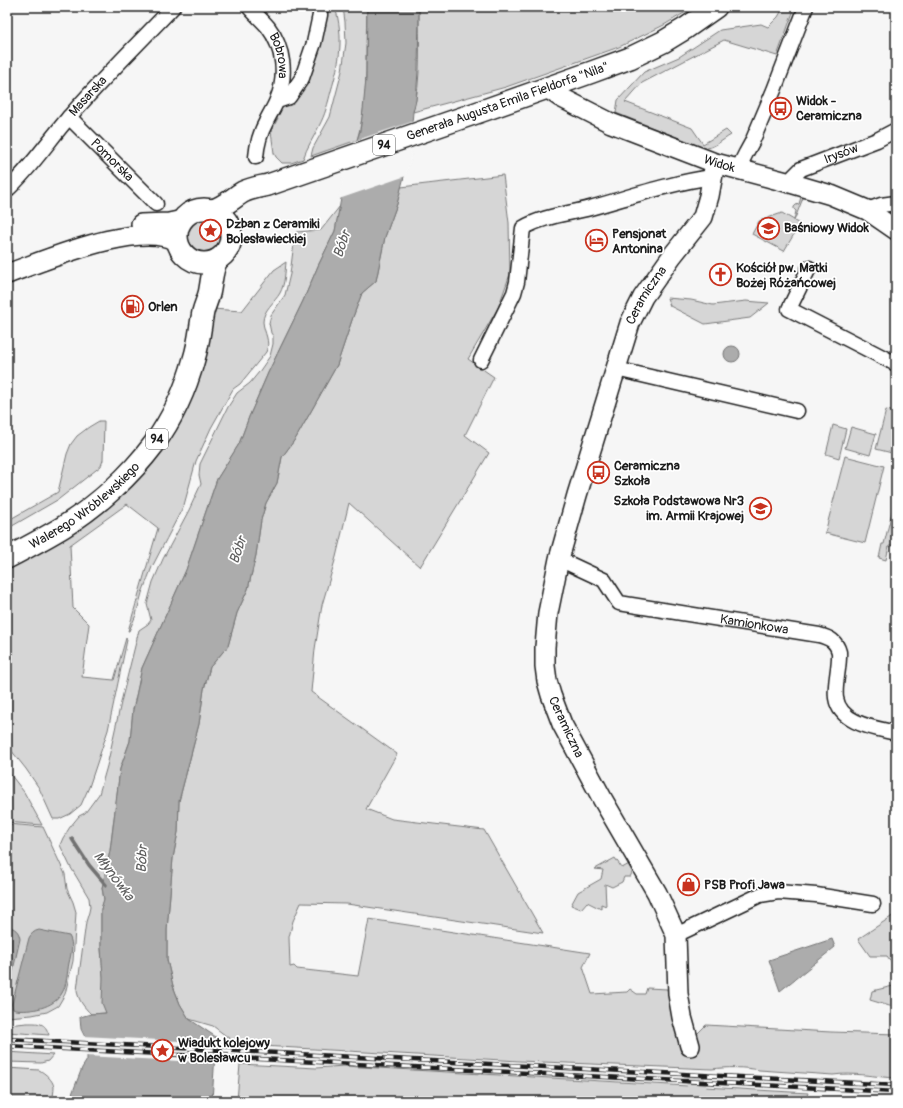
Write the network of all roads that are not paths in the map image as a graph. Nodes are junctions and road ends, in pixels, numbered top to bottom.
1 (174, 7) edge
2 (249, 7) edge
3 (320, 7) edge
4 (716, 7) edge
5 (806, 7) edge
6 (546, 88) junction
7 (277, 101) junction
8 (69, 117) junction
9 (896, 130) edge
10 (256, 157) dead end
11 (738, 169) junction
12 (713, 170) junction
13 (790, 183) junction
14 (268, 185) junction
15 (7, 190) edge
16 (896, 203) edge
17 (156, 204) dead end
18 (213, 210) junction
19 (867, 210) junction
20 (183, 220) junction
21 (230, 226) junction
22 (896, 230) edge
23 (103, 241) junction
24 (178, 242) junction
25 (192, 260) junction
26 (217, 260) junction
27 (809, 268) dead end
28 (7, 274) edge
29 (204, 311) junction
30 (481, 360) dead end
31 (896, 364) edge
32 (616, 369) junction
33 (797, 411) dead end
34 (7, 558) edge
35 (559, 559) junction
36 (896, 733) edge
37 (873, 904) dead end
38 (676, 935) junction
39 (690, 1046) tunnel mouth

1 - 8 street, Masarska
2 - 7 street, Bobrowa
3 - 7 street
4 - 6 main road, Generała Augusta Emila Fieldorfa "Nila" / 94
5 - 11 street
6 - 12 street, Widok
6 - 14 main road, Generała Augusta Emila Fieldorfa "Nila" / 94
7 - 10 street, Bobrowa
8 - 15 street, Masarska
8 - 17 street, Pomorska
9 - 13 street, Irysów
11 - 12 street, Widok
11 - 13 street, Widok
12 - 30 street, Widok
12 - 32 street, Ceramiczna
13 - 19 street, Widok
14 - 18 main road, Generała Augusta Emila Fieldorfa "Nila" / 94
14 - 21 main road, Generała Augusta Emila Fieldorfa "Nila" / 94
16 - 19 street
18 - 20 main road, 94
18 - 21 main road
19 - 22 street, Widok
20 - 23 street
20 - 24 main road
21 - 26 main road, 94
23 - 24 street
23 - 28 street
24 - 25 main road, 94
25 - 26 main road
25 - 29 main road, Walerego Wróblewskiego / 94
26 - 29 main road, Walerego Wróblewskiego / 94
27 - 31 street
29 - 34 main road, Walerego Wróblewskiego / 94
32 - 33 street
32 - 35 street, Ceramiczna
35 - 36 street, Kamionkowa
35 - 38 street, Ceramiczna
37 - 38 street
38 - 39 street, Ceramiczna

